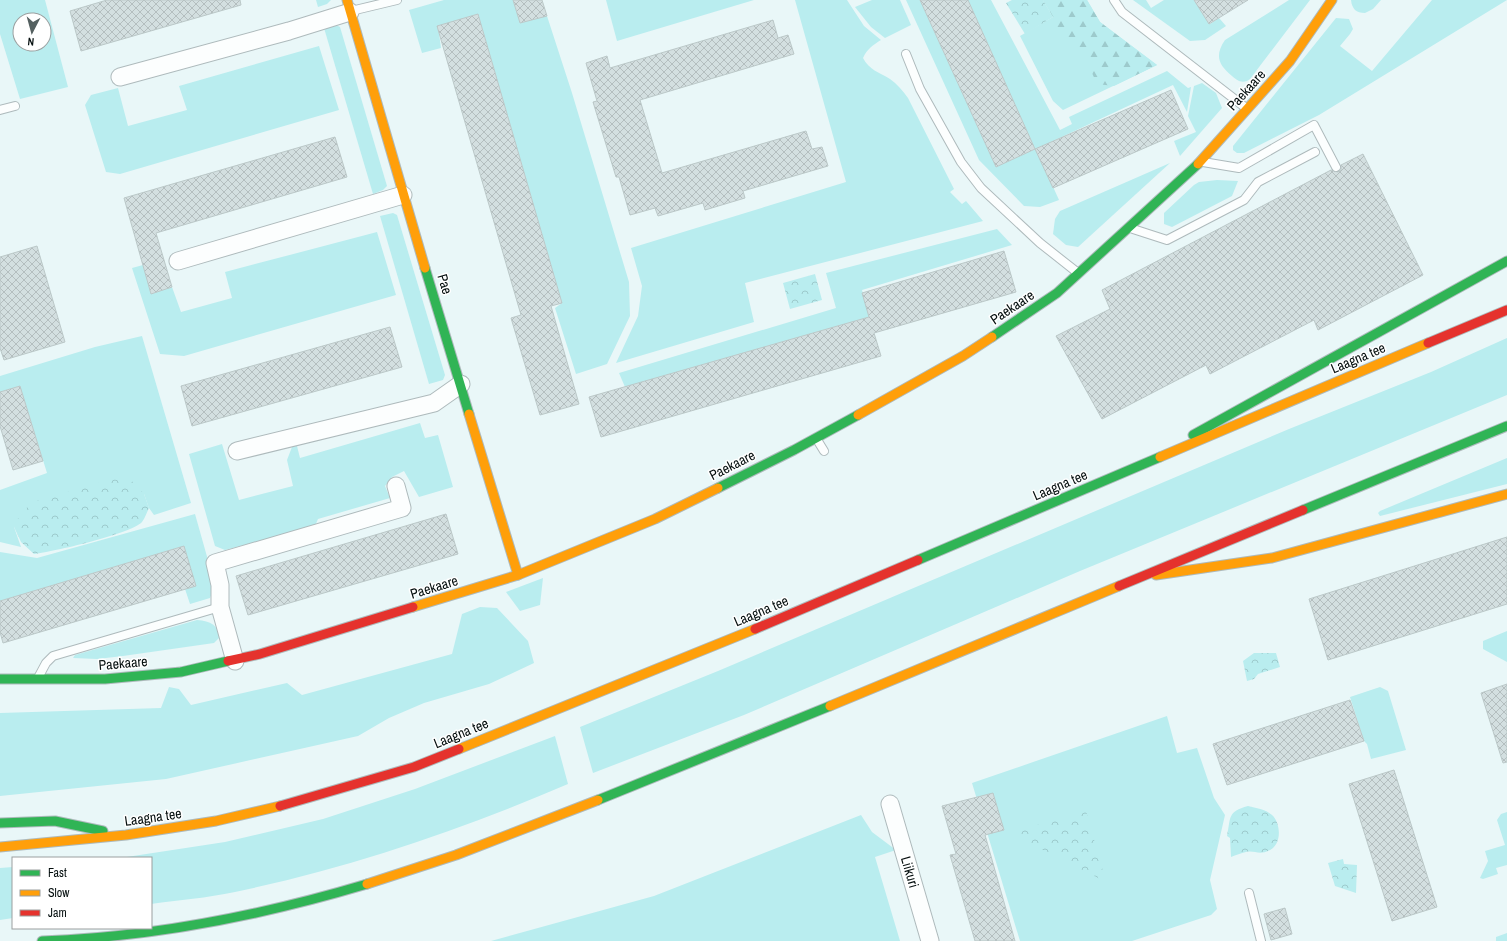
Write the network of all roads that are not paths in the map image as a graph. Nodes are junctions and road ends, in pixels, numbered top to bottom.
1 (397, 0) edge
2 (1114, 0) edge
3 (1332, 0) edge
4 (349, 6) edge
5 (906, 54) dead end
6 (120, 77) dead end
7 (15, 106) dead end
8 (0, 110) edge
9 (1248, 110) junction
10 (1315, 152) dead end
11 (1201, 161) junction
12 (1336, 167) dead end
13 (404, 195) junction
14 (1130, 228) junction
15 (178, 261) dead end
16 (1507, 261) edge
17 (1079, 273) junction
18 (1507, 310) edge
19 (461, 384) junction
20 (1507, 426) edge
21 (816, 438) junction
22 (237, 451) dead end
23 (824, 451) dead end
24 (1122, 474) junction
25 (396, 486) dead end
26 (1507, 494) edge
27 (518, 575) junction
28 (1137, 578) junction
29 (220, 607) junction
30 (235, 661) junction
31 (0, 679) edge
32 (37, 679) junction
33 (890, 804) dead end
34 (0, 823) edge
35 (126, 835) junction
36 (0, 847) edge
37 (1249, 893) dead end
38 (42, 941) edge
39 (80, 941) edge
40 (930, 941) edge
41 (1262, 941) edge

1 - 4 lane
2 - 9 lane
3 - 9 main road, Paekaare
4 - 6 street
4 - 13 main road, Pae
5 - 17 lane
7 - 8 lane
9 - 11 main road, Paekaare
10 - 14 lane
11 - 12 lane
11 - 14 main road, Paekaare
13 - 15 street
13 - 19 main road, Pae
14 - 17 main road, Paekaare
16 - 24 main road
17 - 21 main road, Paekaare
18 - 24 main road, Laagna tee
19 - 22 street
19 - 27 main road, Pae
20 - 28 main road
21 - 23 lane
21 - 27 main road, Paekaare
24 - 35 main road, Laagna tee
25 - 29 street
26 - 28 main road
27 - 30 main road, Paekaare
28 - 39 main road
29 - 30 street
29 - 32 lane
30 - 32 main road, Paekaare
31 - 32 main road, Paekaare
33 - 40 street, Liikuri
34 - 35 main road
35 - 36 main road, Laagna tee
37 - 41 lane
38 - 39 main road

